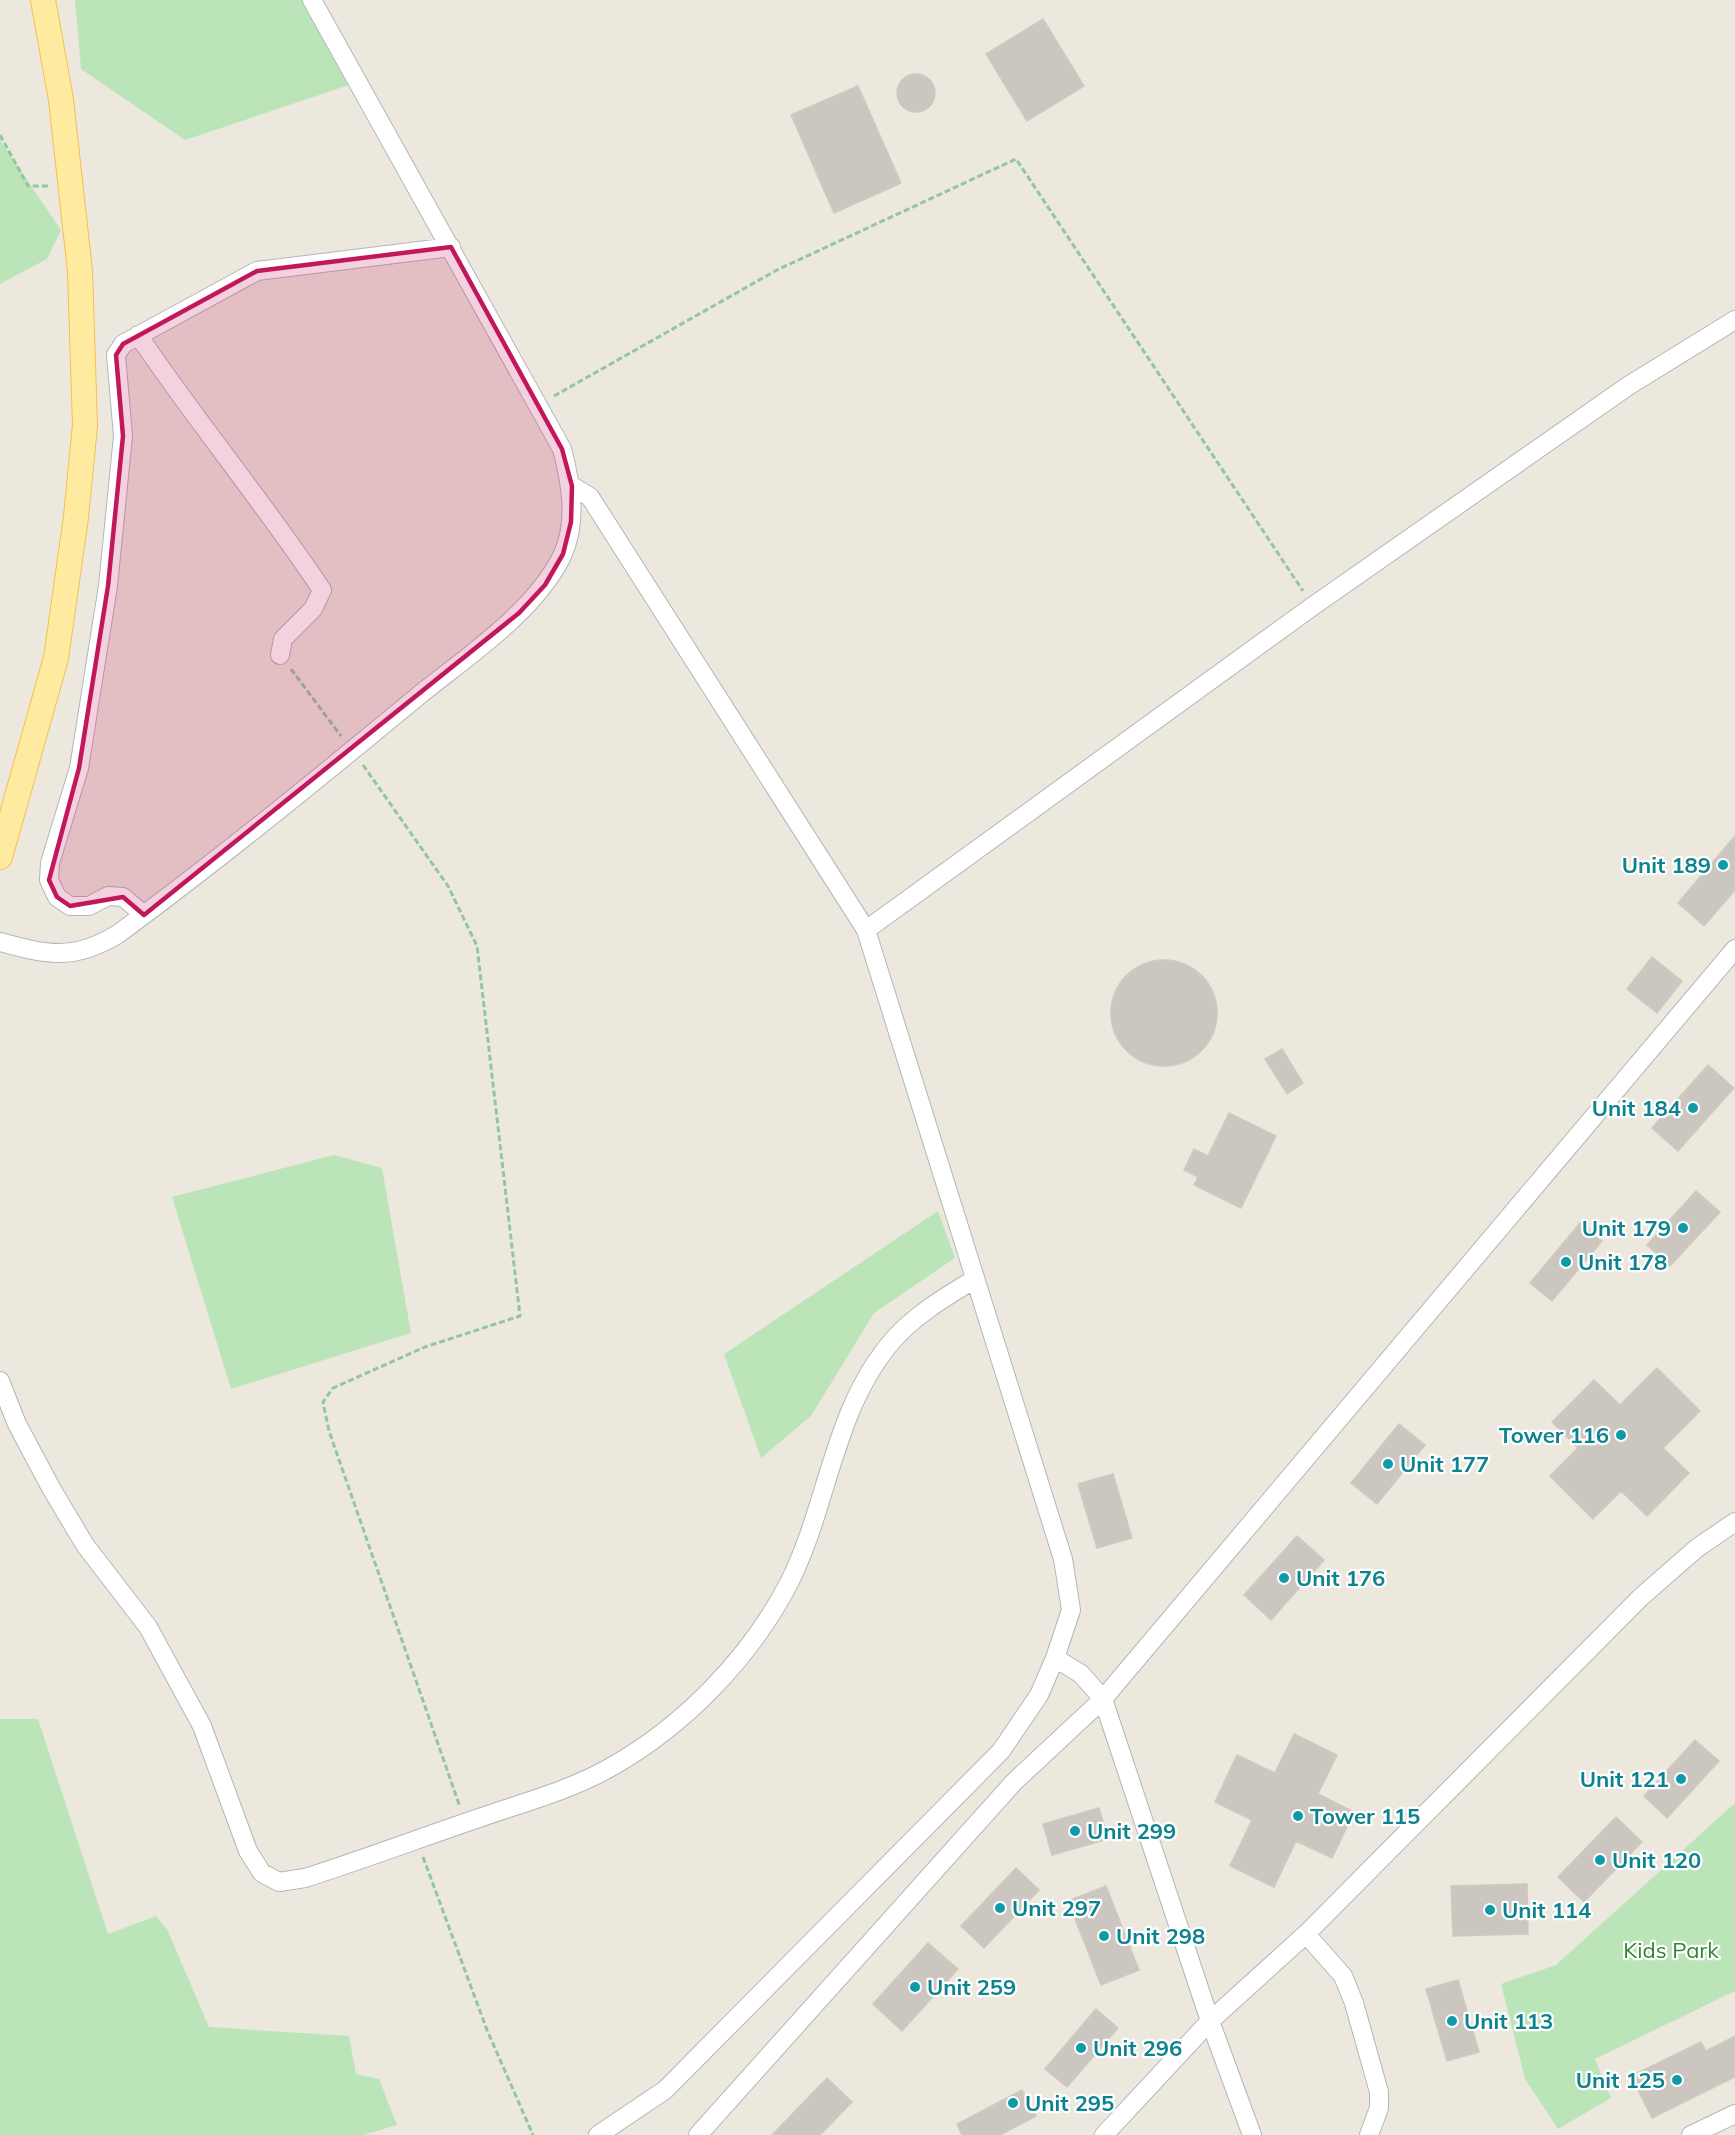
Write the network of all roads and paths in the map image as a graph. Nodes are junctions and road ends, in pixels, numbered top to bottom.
1 (43, 0) edge
2 (312, 0) edge
3 (0, 135) edge
4 (71, 186) junction
5 (451, 247) junction
6 (1735, 320) edge
7 (138, 335) junction
8 (539, 404) junction
9 (572, 486) junction
10 (1313, 606) junction
11 (280, 655) joint
12 (352, 750) junction
13 (0, 858) edge
14 (144, 915) junction
15 (866, 930) junction
16 (0, 942) edge
17 (1735, 949) edge
18 (975, 1279) junction
19 (0, 1381) edge
20 (1735, 1522) edge
21 (1055, 1658) junction
22 (1103, 1700) junction
23 (466, 1822) junction
24 (417, 1841) junction
25 (1306, 1934) junction
26 (1210, 2021) junction
27 (1735, 2114) edge
28 (533, 2135) edge
29 (598, 2135) edge
30 (698, 2135) edge
31 (1104, 2135) edge
32 (1252, 2135) edge
33 (1369, 2135) edge
34 (1691, 2135) edge

1 - 4 main road
2 - 5 street
3 - 4 path
4 - 13 main road
5 - 7 street
5 - 8 street
6 - 10 street
7 - 11 street
7 - 14 street
8 - 9 street
8 - 10 path
9 - 12 street
9 - 15 street
10 - 15 street
11 - 12 path
12 - 14 street
12 - 23 path
14 - 16 street
15 - 18 street
17 - 22 street
18 - 21 street
18 - 23 street
19 - 24 street
20 - 25 street
21 - 22 street
21 - 29 street
22 - 26 street
22 - 30 street
23 - 24 street
24 - 28 path
25 - 26 street
25 - 33 street
26 - 31 street
26 - 32 street
27 - 34 street

